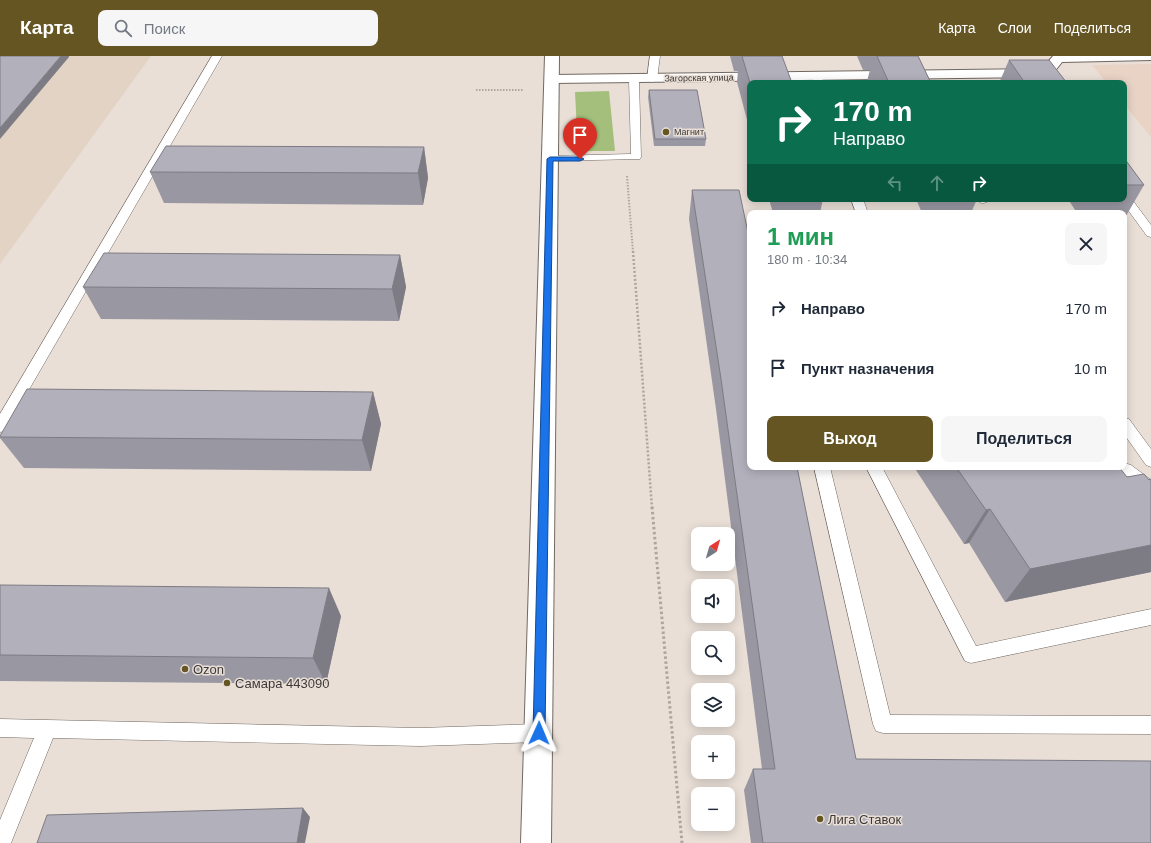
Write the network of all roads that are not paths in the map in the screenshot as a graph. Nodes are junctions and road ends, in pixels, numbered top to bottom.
1 (217, 56) edge
2 (552, 56) edge
3 (655, 56) edge
4 (1119, 56) edge
5 (1151, 56) edge
6 (931, 62) dead end
7 (938, 74) junction
8 (1038, 78) edge
9 (552, 79) junction
10 (652, 79) junction
11 (922, 79) edge
12 (634, 80) junction
13 (818, 80) edge
14 (550, 159) junction
15 (1127, 200) edge
16 (1151, 233) edge
17 (0, 427) edge
18 (1127, 427) edge
19 (1151, 462) edge
20 (823, 470) edge
21 (876, 470) edge
22 (1121, 470) edge
23 (1127, 470) edge
24 (1089, 477) edge
25 (1151, 489) edge
26 (1151, 617) edge
27 (1151, 725) edge
28 (0, 728) edge
29 (47, 729) junction
30 (539, 733) junction
31 (1, 843) edge
32 (536, 843) edge

1 - 17 lane
2 - 9 main road
3 - 10 lane
4 - 5 main road, Загорская улица
4 - 8 main road, Загорская улица
6 - 7 main road
7 - 8 main road, Загорская улица
7 - 11 main road, Загорская улица
9 - 12 main road, Загорская улица
9 - 14 main road
10 - 12 main road, Загорская улица
10 - 13 main road, Загорская улица
11 - 13 main road, Загорская улица
12 - 14 lane
14 - 30 main road
15 - 16 lane
18 - 19 lane
20 - 27 lane
21 - 26 lane
22 - 24 lane
23 - 25 lane
28 - 29 lane
29 - 30 lane
29 - 31 lane
30 - 32 main road

